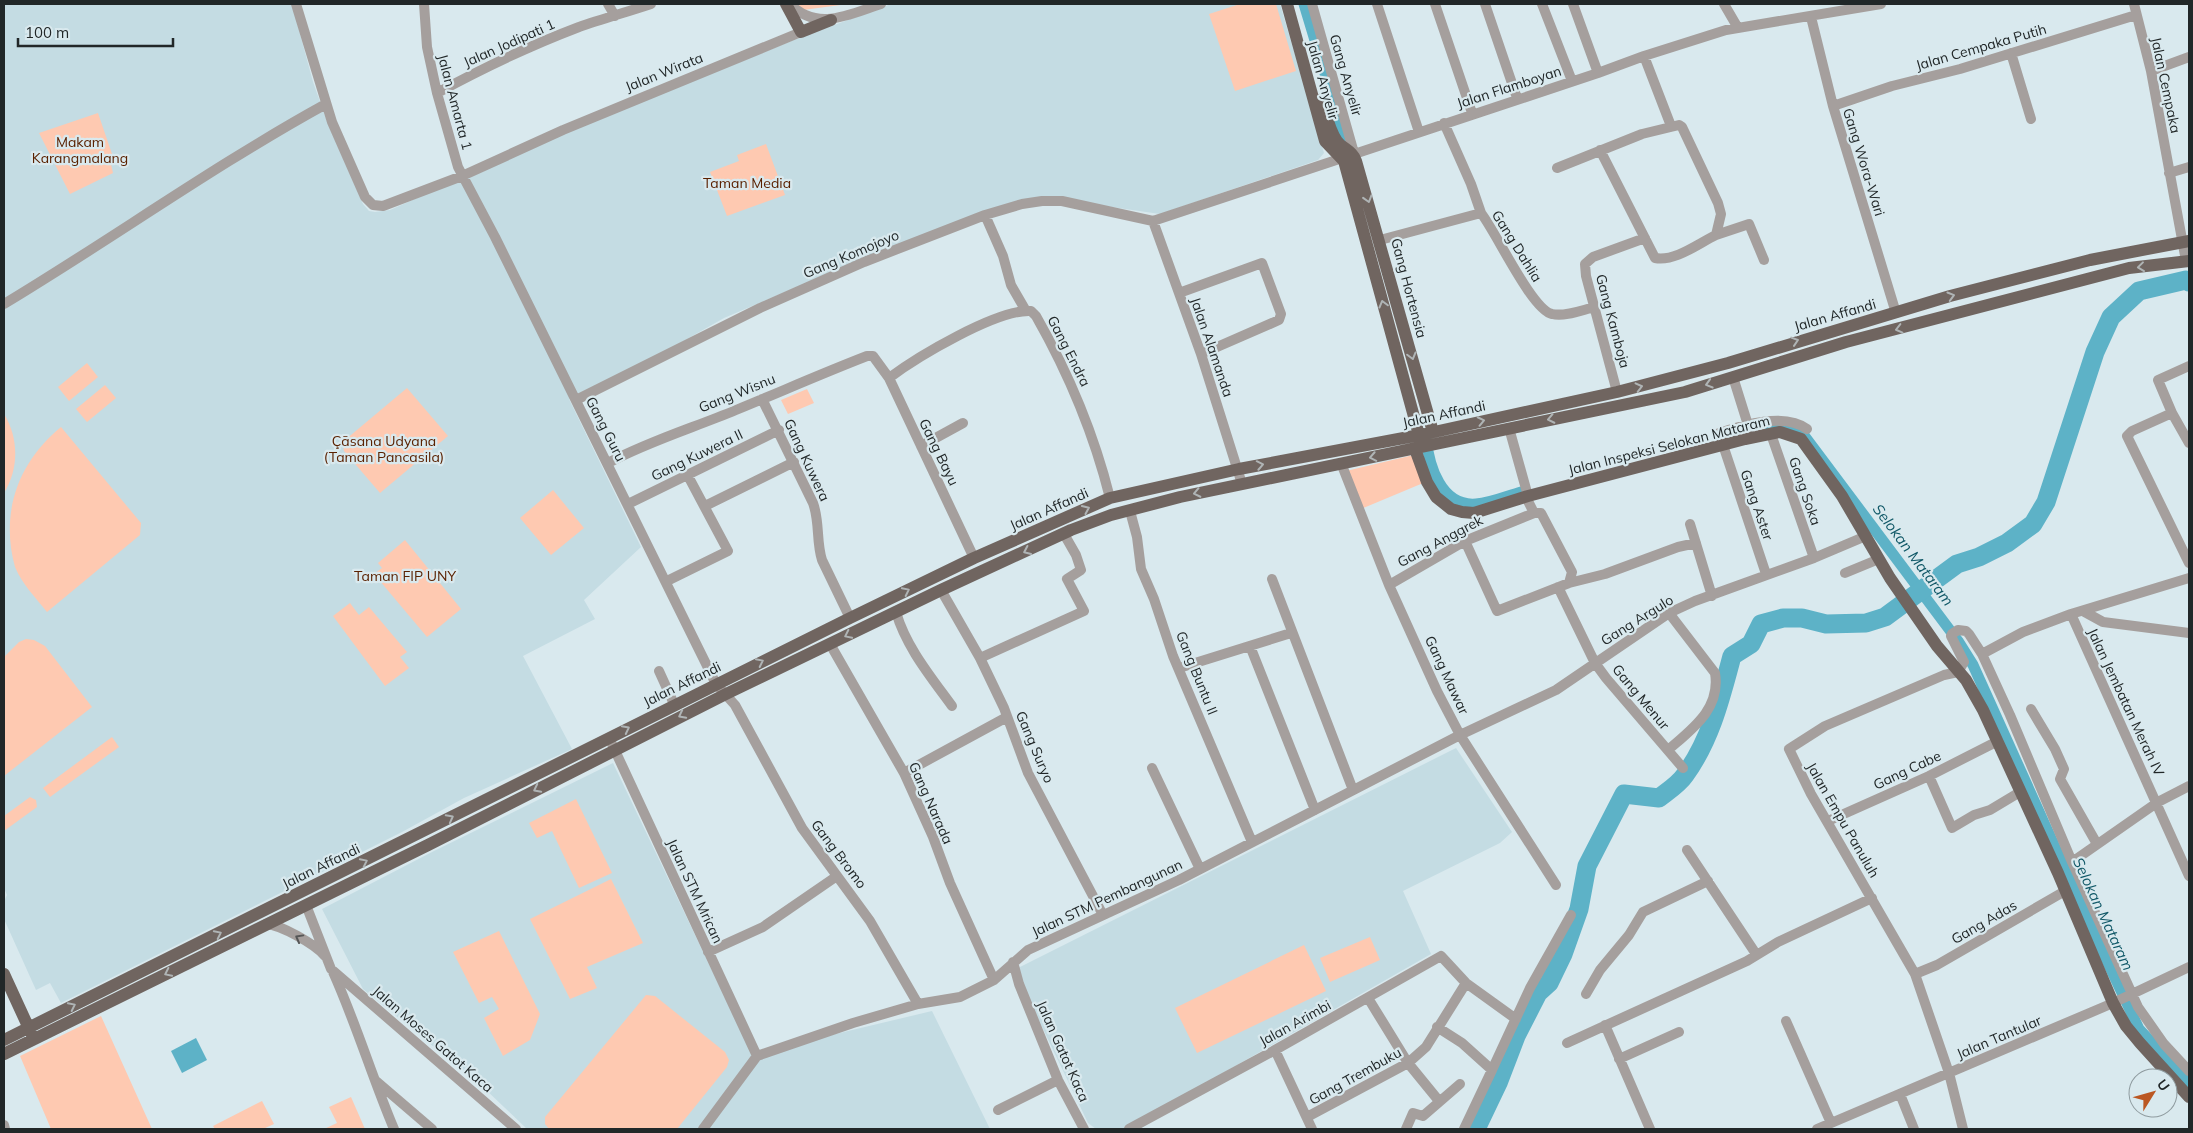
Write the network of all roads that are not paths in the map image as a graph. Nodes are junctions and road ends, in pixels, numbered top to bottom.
1 (296, 4) edge
2 (424, 4) edge
3 (608, 4) edge
4 (651, 4) edge
5 (786, 4) edge
6 (790, 4) edge
7 (881, 4) edge
8 (1286, 4) edge
9 (1294, 4) edge
10 (1312, 4) edge
11 (1376, 4) edge
12 (1435, 4) edge
13 (1486, 4) edge
14 (1542, 4) edge
15 (1573, 4) edge
16 (1724, 4) edge
17 (1881, 4) edge
18 (2134, 4) edge
19 (1861, 6) edge
20 (2136, 15) junction
21 (614, 16) junction
22 (1811, 17) junction
23 (831, 20) junction
24 (1738, 28) junction
25 (801, 32) junction
26 (2011, 54) junction
27 (1644, 56) junction
28 (2189, 57) edge
29 (2151, 71) junction
30 (1598, 73) junction
31 (1572, 81) junction
32 (437, 93) junction
33 (1518, 98) junction
34 (326, 104) junction
35 (1833, 106) junction
36 (1472, 113) junction
37 (2031, 119) dead end
38 (1444, 123) junction
39 (1671, 126) junction
40 (1419, 132) junction
41 (1600, 150) junction
42 (1349, 155) junction
43 (2189, 167) edge
44 (1557, 168) dead end
45 (2169, 173) junction
46 (462, 176) junction
47 (1481, 213) junction
48 (985, 215) junction
49 (1153, 221) junction
50 (1716, 234) junction
51 (1645, 238) junction
52 (1380, 240) junction
53 (2186, 241) edge
54 (1764, 260) dead end
55 (2188, 261) edge
56 (1179, 293) junction
57 (4, 304) edge
58 (1594, 308) junction
59 (1026, 311) junction
60 (1896, 313) junction
61 (1201, 354) junction
62 (877, 359) joint
63 (1728, 363) junction
64 (2189, 366) edge
65 (1733, 377) junction
66 (890, 378) junction
67 (1617, 392) junction
68 (762, 399) junction
69 (576, 400) junction
70 (2172, 413) junction
71 (964, 423) dead end
72 (1748, 425) junction
73 (1509, 428) junction
74 (1807, 429) dead end
75 (779, 430) junction
76 (1771, 434) junction
77 (1435, 438) junction
78 (1721, 441) junction
79 (2189, 443) edge
80 (1418, 444) junction
81 (920, 446) junction
82 (794, 462) junction
83 (608, 463) junction
84 (1341, 463) junction
85 (1239, 470) junction
86 (687, 474) junction
87 (1242, 484) junction
88 (1527, 493) junction
89 (1110, 498) junction
90 (628, 504) junction
91 (705, 506) junction
92 (1130, 511) junction
93 (1534, 513) junction
94 (1065, 518) junction
95 (1690, 524) dead end
96 (1068, 532) junction
97 (1866, 536) junction
98 (1465, 541) junction
99 (1696, 543) junction
100 (974, 558) junction
101 (1814, 558) junction
102 (1879, 559) junction
103 (2189, 563) edge
104 (1845, 573) dead end
105 (1766, 574) junction
106 (2189, 578) edge
107 (1272, 579) dead end
108 (667, 581) junction
109 (1569, 583) junction
110 (1389, 585) junction
111 (1558, 587) junction
112 (941, 590) junction
113 (1712, 596) junction
114 (2083, 610) junction
115 (896, 612) junction
116 (1669, 613) junction
117 (2071, 614) junction
118 (850, 618) junction
119 (2189, 633) edge
120 (1291, 634) junction
121 (830, 644) junction
122 (1250, 646) junction
123 (1982, 654) junction
124 (980, 658) junction
125 (1595, 663) junction
126 (1179, 668) junction
127 (659, 671) dead end
128 (1958, 672) junction
129 (716, 684) junction
130 (726, 694) junction
131 (674, 704) junction
132 (952, 706) dead end
133 (2031, 709) dead end
134 (1007, 717) junction
135 (1460, 735) junction
136 (1996, 742) junction
137 (612, 743) junction
138 (1668, 750) junction
139 (1152, 768) dead end
140 (1683, 768) dead end
141 (904, 773) junction
142 (1929, 776) junction
143 (2189, 786) edge
144 (1353, 790) junction
145 (2020, 792) junction
146 (2158, 802) junction
147 (1315, 810) junction
148 (1828, 821) junction
149 (1252, 842) junction
150 (2097, 844) junction
151 (410, 846) junction
152 (1687, 850) dead end
153 (2072, 862) junction
154 (1200, 869) junction
155 (837, 876) junction
156 (2189, 876) edge
157 (1708, 880) junction
158 (1556, 885) dead end
159 (2065, 891) junction
160 (1872, 898) junction
161 (306, 905) junction
162 (1103, 915) junction
163 (1572, 915) dead end
164 (266, 924) junction
165 (708, 952) junction
166 (1756, 954) junction
167 (327, 959) junction
168 (1013, 962) junction
169 (2189, 966) edge
170 (332, 969) junction
171 (1004, 972) junction
172 (4, 974) edge
173 (1915, 974) junction
174 (994, 980) junction
175 (1466, 983) junction
176 (1018, 984) junction
177 (1586, 994) dead end
178 (2130, 995) junction
179 (1368, 998) junction
180 (2115, 1002) junction
181 (918, 1004) junction
182 (1516, 1019) junction
183 (1786, 1021) dead end
184 (1605, 1025) junction
185 (1437, 1027) junction
186 (1679, 1032) dead end
187 (31, 1033) junction
188 (4, 1040) edge
189 (1567, 1043) dead end
190 (1275, 1050) junction
191 (4, 1054) edge
192 (757, 1056) junction
193 (1619, 1059) junction
194 (1408, 1063) junction
195 (1492, 1070) junction
196 (1949, 1073) junction
197 (2185, 1077) edge
198 (373, 1079) junction
199 (1058, 1080) junction
200 (1460, 1084) dead end
201 (1900, 1094) junction
202 (2189, 1096) edge
203 (1439, 1101) junction
204 (998, 1110) dead end
205 (1307, 1118) junction
206 (1831, 1123) junction
207 (4, 1125) edge
208 (5, 1129) edge
209 (394, 1129) edge
210 (432, 1129) edge
211 (516, 1129) edge
212 (703, 1129) edge
213 (1084, 1129) edge
214 (1129, 1129) edge
215 (1312, 1129) edge
216 (1406, 1129) edge
217 (1464, 1129) edge
218 (1650, 1129) edge
219 (1817, 1129) edge
220 (1914, 1129) edge
221 (1963, 1129) edge

1 - 34 street, Jalan Wirata
2 - 32 street, Jalan Amarta 1
3 - 21 street
4 - 21 street, Jalan Jodipati 1
5 - 25 main road
6 - 23 street
7 - 23 street, Jalan Wirata
8 - 42 main road, Jalan Anyelir
9 - 42 main road, Jalan Anyelir
10 - 42 street, Gang Anyelir
11 - 40 street
12 - 36 street
13 - 33 street
14 - 31 street
15 - 30 street
16 - 24 street
17 - 19 street, Jalan Flamboyan
18 - 20 street, Jalan Cempaka
19 - 22 street, Jalan Flamboyan
20 - 26 street, Jalan Cempaka Putih
20 - 29 street, Jalan Cempaka
21 - 32 street, Jalan Jodipati 1
22 - 24 street, Jalan Flamboyan
22 - 35 street, Gang Wora-Wari
23 - 25 main road, Jalan Wirata
24 - 27 street, Jalan Flamboyan
25 - 46 street, Jalan Wirata
26 - 35 street, Jalan Cempaka Putih
26 - 37 street
27 - 30 street, Jalan Flamboyan
27 - 39 street
28 - 29 street
29 - 45 street, Jalan Cempaka
30 - 31 street, Jalan Flamboyan
31 - 33 street, Jalan Flamboyan
32 - 46 street, Jalan Amarta 1
33 - 36 street, Jalan Flamboyan
34 - 46 street, Jalan Wirata
34 - 57 street
35 - 60 street, Gang Wora-Wari
36 - 38 street, Jalan Flamboyan
38 - 40 street, Jalan Flamboyan
38 - 47 street
39 - 41 street
39 - 50 street
40 - 42 street, Jalan Flamboyan
41 - 44 street
41 - 51 street
42 - 49 street, Jalan Flamboyan
42 -> 52 main road, Gang Hortensia
80 -> 42 main road, Gang Hortensia
43 - 45 street
45 - 53 street, Jalan Cempaka
46 - 69 street, Gang Guru
47 - 52 street, Gang Dahlia
47 - 58 street, Gang Dahlia
48 - 49 street, Gang Komojoyo
48 - 59 street
48 - 69 street, Gang Komojoyo
49 - 56 street, Jalan Alamanda
50 - 51 street
50 - 54 street
51 - 58 street, Gang Kamboja
52 -> 77 main road, Gang Hortensia
53 - 55 street, Jalan Cempaka
60 -> 53 main road, Jalan Affandi
55 -> 65 main road, Jalan Affandi
56 - 61 street, Jalan Alamanda
56 - 61 street
58 - 67 street, Gang Kamboja
59 - 66 street, Gang Endra
59 - 89 street, Gang Endra
63 -> 60 main road, Jalan Affandi
61 - 85 street, Jalan Alamanda
62 - 66 street, Gang Bayu
62 - 68 street, Gang Wisnu
63 - 65 main road
67 -> 63 main road, Jalan Affandi
64 - 70 street
65 - 72 street
65 -> 73 main road, Jalan Affandi
66 - 81 street, Gang Bayu
77 -> 67 main road, Jalan Affandi
68 - 75 street, Gang Kuwera
68 - 83 street, Gang Wisnu
69 - 83 street, Gang Guru
70 - 79 street
70 - 103 street
71 - 81 street
72 - 74 street
72 - 78 street
73 - 77 main road, Jalan Affandi
73 - 88 street
75 - 82 street, Gang Kuwera
75 - 86 street, Gang Kuwera II
76 - 78 main road, Jalan Inspeksi Selokan Mataram
76 - 97 main road, Jalan Inspeksi Selokan Mataram
76 - 101 street, Gang Soka
77 - 80 main road, Jalan Affandi
78 - 88 main road, Jalan Inspeksi Selokan Mataram
78 - 105 street, Gang Aster
80 -> 84 main road, Jalan Affandi
85 -> 80 main road, Jalan Affandi
80 - 88 main road, Jalan Inspeksi Selokan Mataram
81 - 100 street, Gang Bayu
82 - 91 street
82 - 118 street, Gang Kuwera
83 - 90 street, Gang Guru
84 - 87 main road, Jalan Affandi
84 - 110 street, Gang Mawar
85 - 87 street, Jalan Alamanda
85 - 89 main road, Jalan Affandi
86 - 90 street, Gang Kuwera II
86 - 91 street
87 -> 92 main road, Jalan Affandi
88 - 93 street
94 -> 89 main road, Jalan Affandi
90 - 108 street, Gang Guru
91 - 108 street
92 - 96 main road, Jalan Affandi
92 - 126 street, Gang Buntu II
93 - 98 street, Gang Anggrek
93 - 109 street
94 - 96 main road
94 - 100 main road, Jalan Affandi
95 - 99 street
96 -> 112 main road, Jalan Affandi
96 - 124 street
97 - 101 street, Gang Argulo
97 - 102 main road, Jalan Inspeksi Selokan Mataram
98 - 110 street, Gang Anggrek
98 - 111 street
99 - 109 street
99 - 113 street
118 -> 100 main road, Jalan Affandi
101 - 105 street, Gang Argulo
102 - 104 street
102 - 128 main road, Jalan Inspeksi Selokan Mataram
105 - 113 street, Gang Argulo
106 - 114 street
107 - 120 street
108 - 129 street, Gang Guru
109 - 111 street
110 - 135 street, Gang Mawar
111 - 125 street, Gang Menur
112 - 115 main road, Jalan Affandi
112 - 124 street, Gang Suryo
113 - 116 street, Gang Argulo
114 - 117 street
114 - 119 street, Jalan Jembatan Merah IV
115 -> 121 main road, Jalan Affandi
115 - 132 street
116 - 125 street, Gang Argulo
116 - 138 street
117 - 123 street
117 - 146 street, Jalan Jembatan Merah IV
129 -> 118 main road, Jalan Affandi
120 - 122 street
120 - 144 street
121 - 130 main road, Jalan Affandi
121 - 141 street, Gang Narada
122 - 126 street
122 - 147 street
123 - 128 street
123 - 153 street
124 - 134 street, Gang Suryo
125 - 135 street, Gang Argulo
125 - 138 street, Gang Menur
126 - 149 street, Gang Buntu II
127 - 131 street
128 - 136 main road, Jalan Inspeksi Selokan Mataram
128 - 148 street, Jalan Empu Panuluh
129 - 130 street, Gang Guru
129 - 131 main road, Jalan Affandi
130 -> 137 main road, Jalan Affandi
130 - 155 street, Gang Bromo
137 -> 131 main road, Jalan Affandi
133 - 150 street
134 - 141 street
134 - 162 street, Gang Suryo
135 - 144 street, Jalan STM Pembangunan
135 - 158 street, Gang Mawar
136 - 142 street, Gang Cabe
136 - 145 main road, Jalan Inspeksi Selokan Mataram
137 - 151 main road, Jalan Affandi
137 - 165 street, Jalan STM Mrican
138 - 140 street, Gang Menur
139 - 154 street
141 - 174 street, Gang Narada
142 - 145 street
142 - 148 street, Gang Cabe
143 - 146 street
144 - 147 street, Jalan STM Pembangunan
145 - 159 main road, Jalan Inspeksi Selokan Mataram
146 - 150 street
146 - 156 street, Jalan Jembatan Merah IV
147 - 149 street, Jalan STM Pembangunan
148 - 160 street, Jalan Empu Panuluh
149 - 154 street, Jalan STM Pembangunan
150 - 153 street
151 - 161 main road, Jalan Affandi
187 -> 151 main road, Jalan Affandi
152 - 157 street
153 - 178 street
154 - 162 street, Jalan STM Pembangunan
155 - 165 street
155 - 181 street, Gang Bromo
157 - 166 street
157 - 177 street
159 - 173 street, Gang Adas
159 - 180 main road, Jalan Inspeksi Selokan Mataram
160 - 166 street
160 - 173 street, Jalan Empu Panuluh
161 - 164 main road, Jalan Affandi
161 - 167 street, Jalan Moses Gatot Kaca
162 - 168 street, Jalan STM Pembangunan
163 - 182 street
167 -> 164 street, Jalan Moses Gatot Kaca
164 -> 187 main road, Jalan Affandi
165 - 192 street, Jalan STM Mrican
166 - 184 street
167 - 170 street, Jalan Moses Gatot Kaca
168 - 171 street, Jalan STM Pembangunan
168 - 176 street, Jalan Gatot Kaca
169 - 178 street, Jalan Tantular
170 - 198 street, Jalan Moses Gatot Kaca
170 - 211 street, Jalan Moses Gatot Kaca
171 - 174 street, Jalan STM Pembangunan
171 - 176 street, Jalan Gatot Kaca
172 - 187 main road
173 - 196 street, Jalan Empu Panuluh
174 - 181 street, Jalan STM Pembangunan
175 - 179 street, Jalan Arimbi
175 - 182 street
175 - 185 street, Gang Trembuku
176 - 199 street, Jalan Gatot Kaca
178 - 180 street, Jalan Tantular
178 - 197 street
179 - 190 street, Jalan Arimbi
179 - 194 street
180 - 196 street, Jalan Tantular
180 - 197 main road, Jalan Inspeksi Selokan Mataram
181 - 192 street, Jalan STM Pembangunan
182 - 195 street
183 - 206 street
184 - 189 street
184 - 193 street
185 - 194 street, Gang Trembuku
185 - 195 street
186 - 193 street
187 - 188 main road, Jalan Affandi
187 - 191 main road, Jalan Affandi
190 - 205 street
190 - 214 street, Jalan Arimbi
192 - 212 street
193 - 218 street
194 - 203 street
194 - 205 street, Gang Trembuku
195 - 217 street
196 - 201 street, Jalan Tantular
196 - 221 street, Jalan Empu Panuluh
197 - 202 main road, Jalan Inspeksi Selokan Mataram
198 - 209 street, Jalan Moses Gatot Kaca
198 - 210 street
199 - 204 street
199 - 213 street, Jalan Gatot Kaca
200 - 203 street
201 - 206 street, Jalan Tantular
201 - 220 street
203 - 216 street
205 - 215 street
206 - 219 street, Jalan Tantular
207 - 208 street

